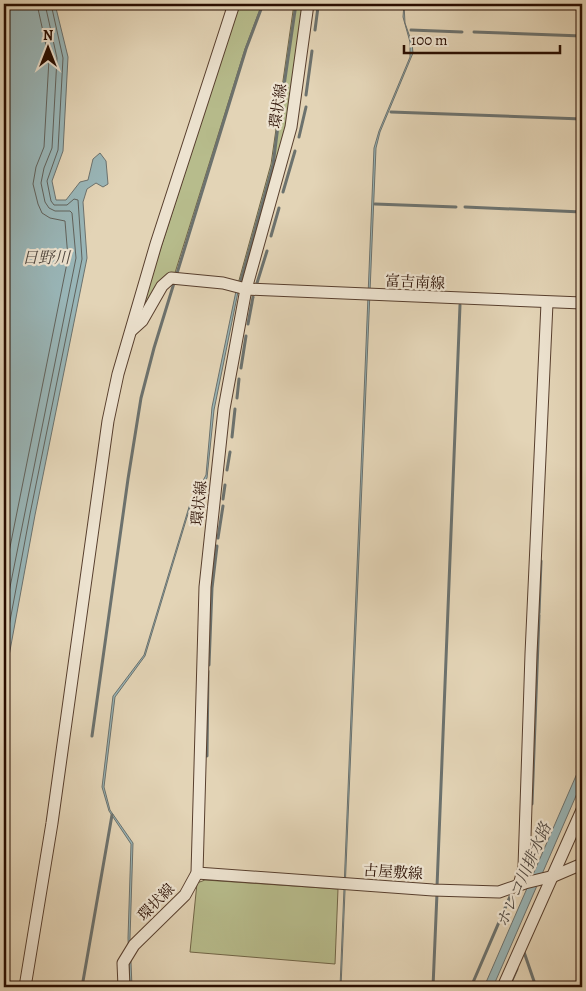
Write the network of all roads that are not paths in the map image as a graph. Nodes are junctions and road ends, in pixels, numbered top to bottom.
1 (234, 4) edge
2 (308, 4) edge
3 (246, 289) junction
4 (547, 302) junction
5 (582, 303) edge
6 (130, 332) junction
7 (582, 810) edge
8 (582, 864) edge
9 (197, 873) junction
10 (550, 877) junction
11 (522, 884) junction
12 (25, 987) edge
13 (124, 987) edge
14 (503, 987) edge

1 - 6 street
2 - 3 street, 環状線
3 - 4 street, 富吉南線
3 - 6 street, 富吉南線
3 - 9 street, 環状線
4 - 5 street, 富吉南線
4 - 11 street
6 - 12 street
7 - 10 street
8 - 10 street, 古屋敷線
9 - 11 street, 古屋敷線
9 - 13 street, 環状線
10 - 11 street, 古屋敷線
10 - 14 street

